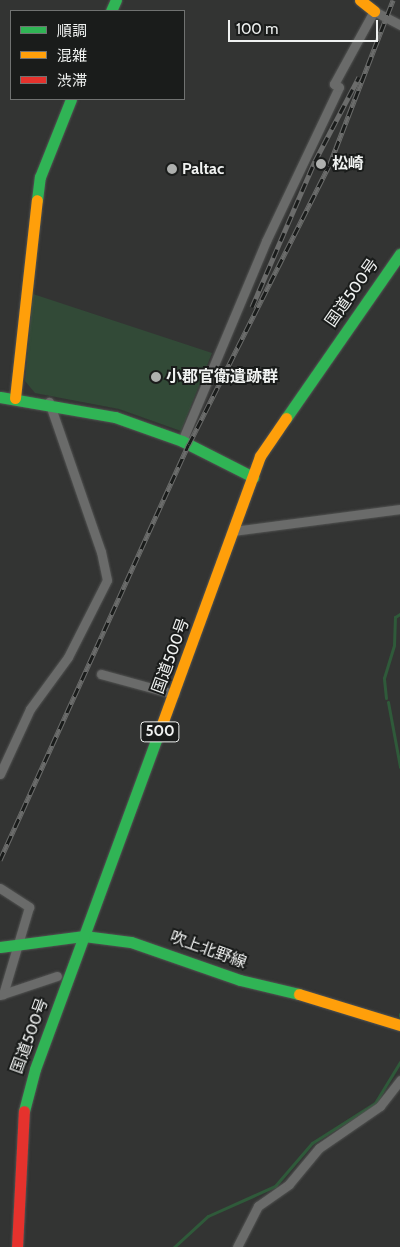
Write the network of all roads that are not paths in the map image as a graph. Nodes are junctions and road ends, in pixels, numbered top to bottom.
1 (360, 0) edge
2 (374, 11) junction
3 (400, 25) edge
4 (71, 100) edge
5 (400, 254) edge
6 (0, 397) edge
7 (16, 398) junction
8 (49, 402) junction
9 (182, 441) junction
10 (253, 477) junction
11 (400, 509) edge
12 (233, 531) junction
13 (101, 674) dead end
14 (174, 694) junction
15 (0, 774) edge
16 (0, 888) edge
17 (84, 936) junction
18 (18, 943) junction
19 (0, 947) edge
20 (57, 976) dead end
21 (2, 995) edge
22 (400, 1025) edge
23 (400, 1080) edge
24 (17, 1247) edge
25 (237, 1247) edge

1 - 2 main road
2 - 3 street
2 - 9 street
4 - 7 main road
5 - 10 main road, 国道500号 / 500
6 - 7 main road
7 - 8 main road
8 - 9 main road
8 - 15 street
9 - 10 main road
10 - 12 main road, 国道500号 / 500
11 - 12 street
12 - 14 main road, 国道500号 / 500
13 - 14 street
14 - 17 main road, 国道500号 / 500
16 - 18 street
17 - 18 main road, 吹上北野線
17 - 22 main road, 吹上北野線
17 - 24 main road, 国道500号 / 500
18 - 19 main road, 吹上北野線
18 - 21 street
20 - 21 street
23 - 25 street

